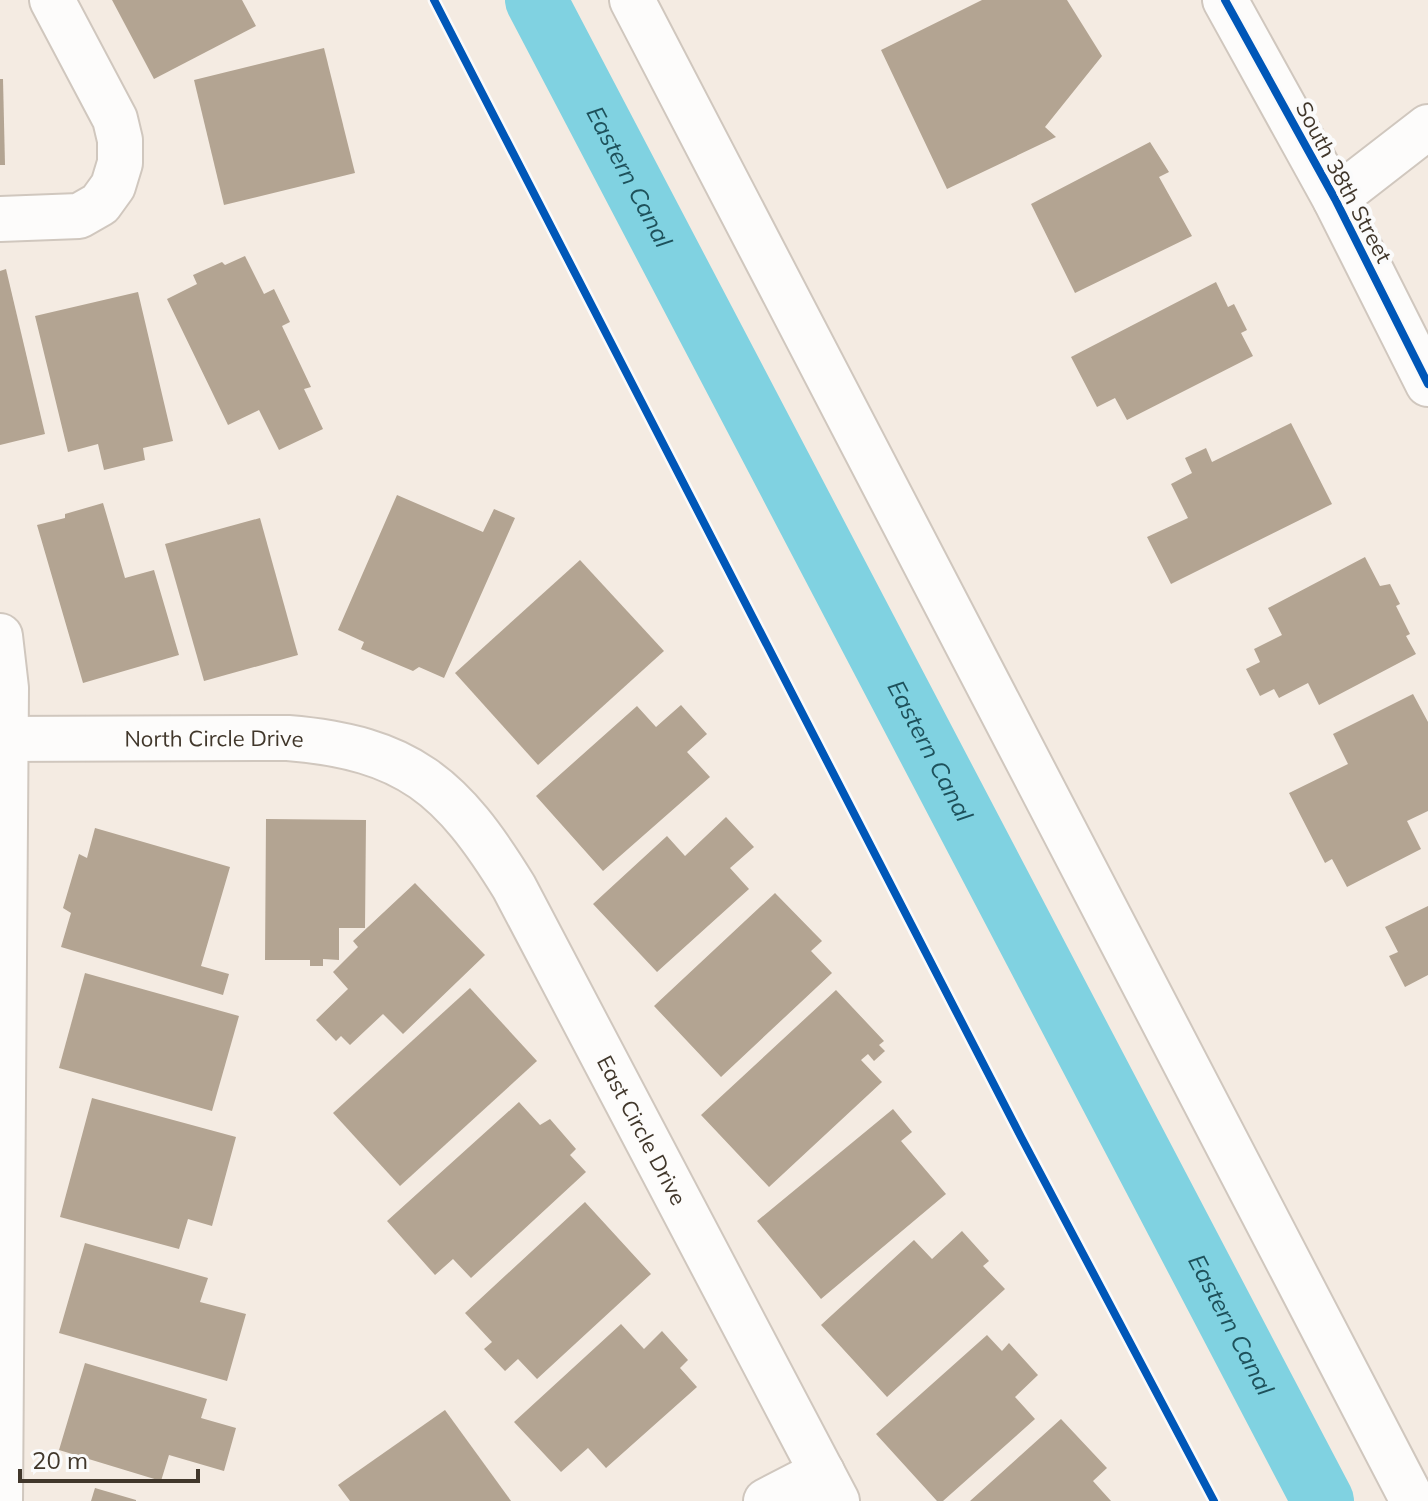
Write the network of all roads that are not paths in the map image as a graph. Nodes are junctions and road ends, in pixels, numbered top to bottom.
1 (52, 0) edge
2 (632, 0) edge
3 (1225, 0) edge
4 (1428, 127) edge
5 (1335, 199) junction
6 (0, 219) edge
7 (1428, 384) edge
8 (0, 636) edge
9 (3, 739) edge
10 (423, 777) joint
11 (830, 1487) edge
12 (0, 1501) edge
13 (766, 1501) edge
14 (1413, 1501) edge

1 - 6 street
2 - 14 street
3 - 5 street, South 38th Street
4 - 5 street
5 - 7 street, South 38th Street
8 - 9 street
9 - 10 street, North Circle Drive
9 - 12 street
10 - 11 street, East Circle Drive
11 - 13 street

